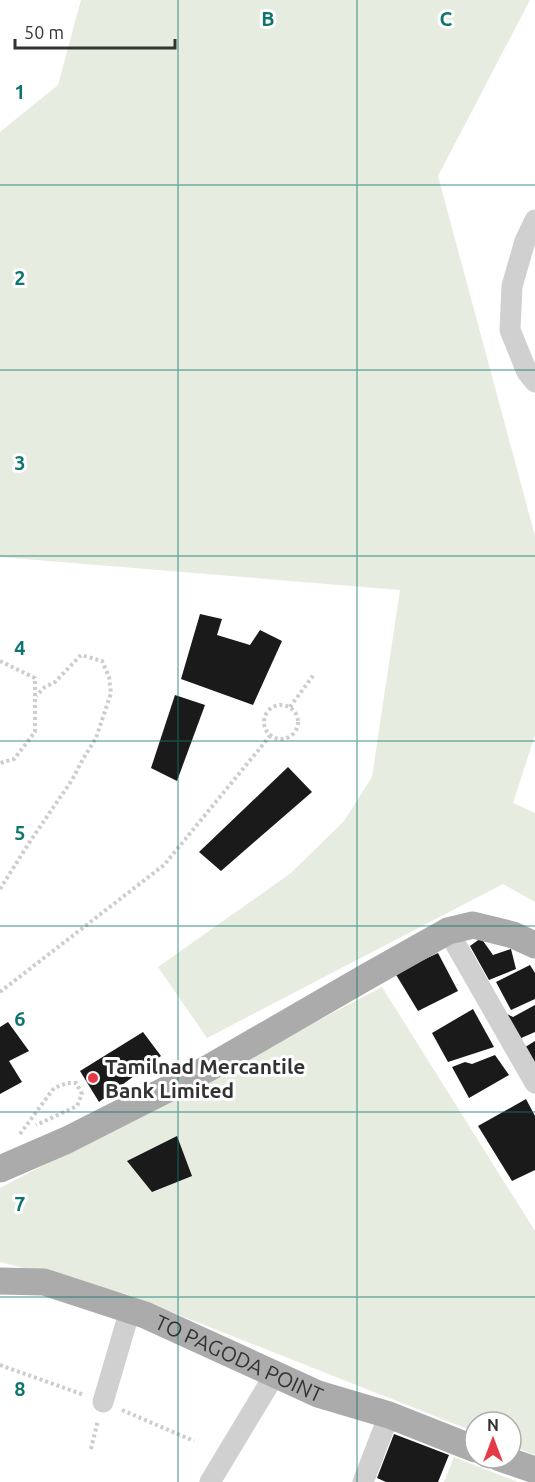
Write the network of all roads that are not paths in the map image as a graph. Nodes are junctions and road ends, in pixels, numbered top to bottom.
1 (535, 220) edge
2 (535, 382) edge
3 (448, 931) junction
4 (535, 945) edge
5 (535, 1083) edge
6 (0, 1169) edge
7 (0, 1281) edge
8 (129, 1310) junction
9 (275, 1374) junction
10 (103, 1402) road end
11 (388, 1415) junction
12 (463, 1444) edge
13 (210, 1482) edge
14 (363, 1482) edge

1 - 2 street
3 - 4 main road
3 - 5 street
3 - 6 main road
7 - 8 main road, TO PAGODA POINT
8 - 9 main road, TO PAGODA POINT
8 - 10 street
9 - 11 main road, TO PAGODA POINT
9 - 13 street
11 - 12 main road, TO PAGODA POINT
11 - 14 street

